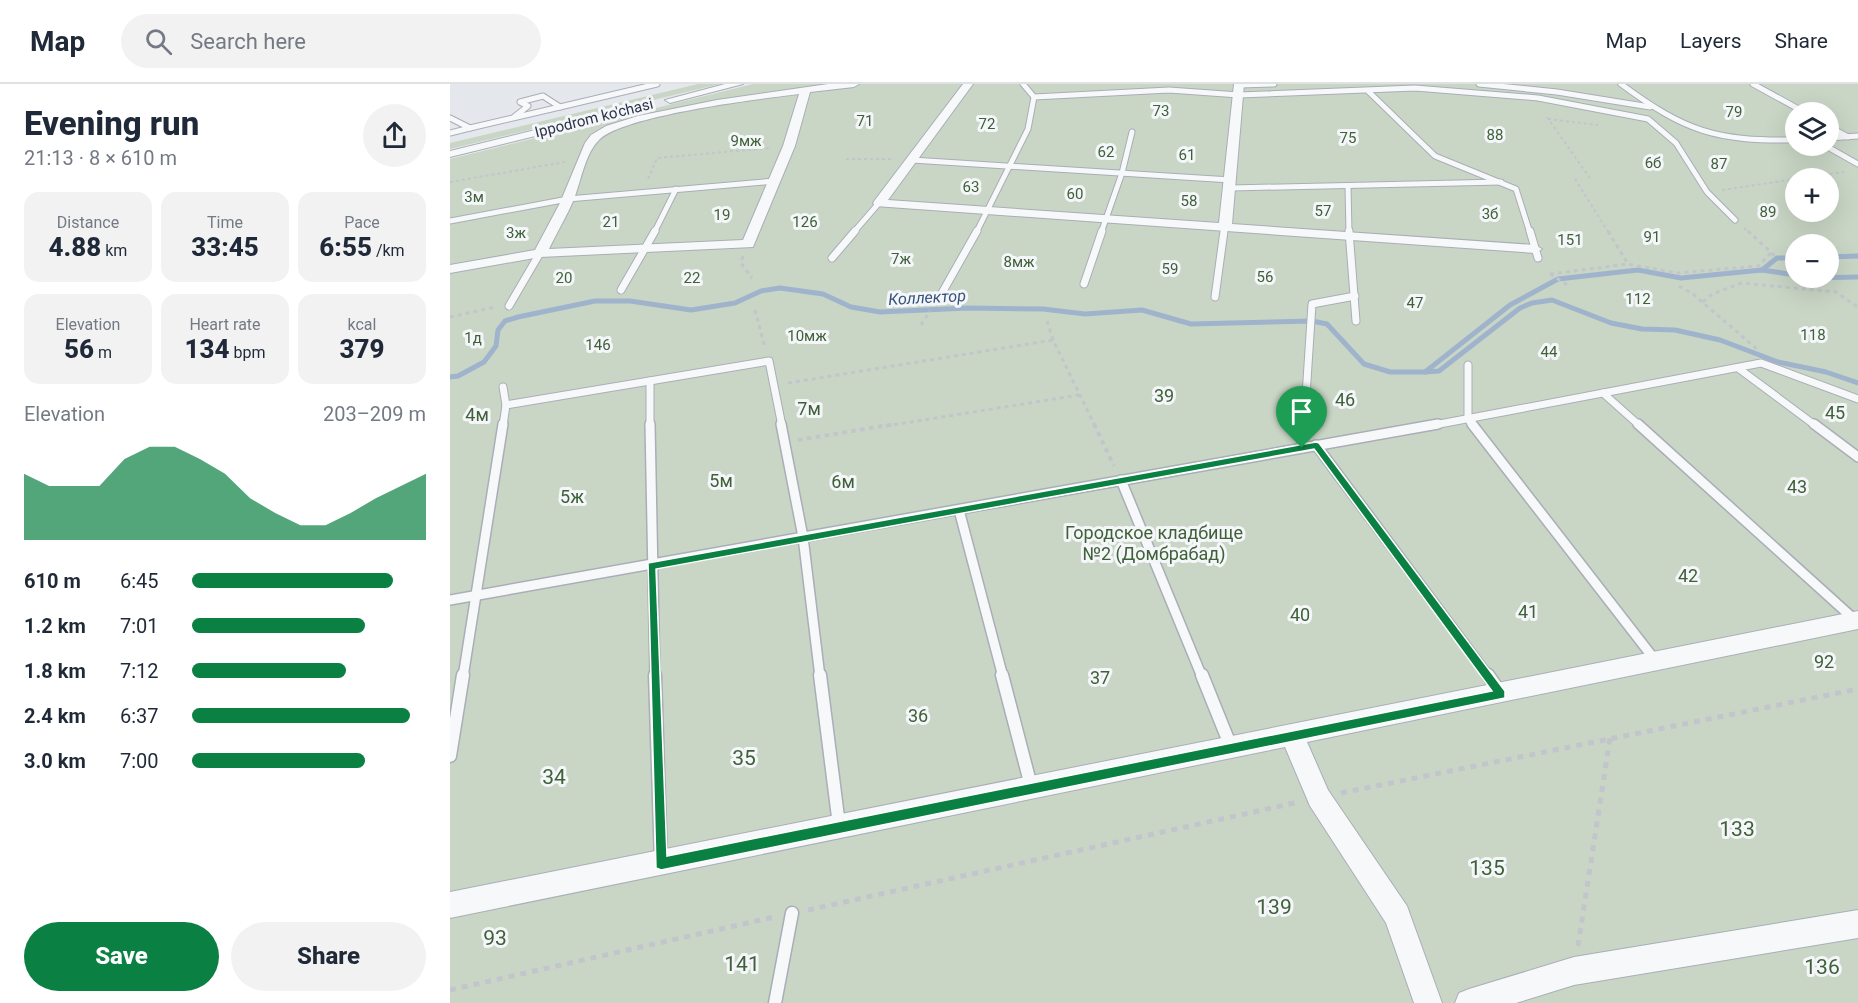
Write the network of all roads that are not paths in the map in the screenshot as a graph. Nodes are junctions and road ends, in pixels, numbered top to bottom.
1 (657, 84) edge
2 (738, 84) edge
3 (854, 84) edge
4 (968, 84) edge
5 (1023, 84) edge
6 (1274, 84) edge
7 (1479, 84) edge
8 (1621, 84) edge
9 (1753, 84) edge
10 (1239, 88) edge
11 (806, 89) junction
12 (1368, 91) junction
13 (1034, 97) junction
14 (1786, 102) edge
15 (560, 106) junction
16 (1654, 109) junction
17 (514, 117) junction
18 (450, 118) edge
19 (1648, 119) junction
20 (470, 128) junction
21 (1132, 132) dead end
22 (1839, 132) edge
23 (450, 133) edge
24 (1858, 136) edge
25 (1839, 137) edge
26 (1848, 137) junction
27 (1785, 140) edge
28 (450, 153) edge
29 (1839, 154) edge
30 (912, 160) junction
31 (1011, 165) junction
32 (1858, 165) edge
33 (1122, 173) junction
34 (775, 181) junction
35 (1501, 182) junction
36 (1231, 184) junction
37 (1348, 186) junction
38 (676, 189) junction
39 (568, 199) junction
40 (879, 203) junction
41 (988, 212) junction
42 (1107, 220) junction
43 (1735, 220) road end
44 (450, 221) edge
45 (1226, 228) junction
46 (1349, 237) junction
47 (647, 247) junction
48 (540, 253) junction
49 (1536, 253) joint
50 (832, 258) dead end
51 (450, 269) edge
52 (1084, 284) dead end
53 (621, 290) dead end
54 (1354, 296) junction
55 (1215, 297) dead end
56 (938, 300) dead end
57 (510, 305) road end
58 (1356, 321) dead end
59 (1468, 365) dead end
60 (1738, 368) junction
61 (650, 381) junction
62 (504, 387) dead end
63 (1603, 393) junction
64 (1858, 399) edge
65 (506, 405) junction
66 (1468, 419) junction
67 (1316, 445) junction
68 (1302, 448) junction
69 (1858, 458) edge
70 (1121, 480) junction
71 (959, 510) junction
72 (803, 537) junction
73 (651, 566) junction
74 (476, 596) junction
75 (450, 600) edge
76 (1857, 621) edge
77 (1657, 662) junction
78 (1501, 694) junction
79 (1292, 735) junction
80 (1231, 747) junction
81 (450, 756) edge
82 (1031, 788) junction
83 (839, 827) junction
84 (661, 864) junction
85 (450, 905) edge
86 (792, 913) road end
87 (1858, 924) edge
88 (775, 1003) edge
89 (1428, 1003) edge
90 (1469, 1003) edge

1 - 15 lane
2 - 28 street, Ippodrom ko'chasi
3 - 11 street
4 - 30 street
5 - 13 lane
6 - 10 lane
7 - 16 lane
8 - 16 lane
9 - 14 lane
10 - 12 lane
10 - 13 lane
10 - 36 street
11 - 34 street
11 - 39 street
12 - 19 lane
12 - 35 lane
13 - 31 lane
15 - 17 lane
15 - 17 lane
16 - 19 lane
16 - 27 lane
17 - 20 lane
18 - 20 lane
19 - 43 lane
20 - 23 lane
21 - 33 lane
22 - 26 lane
24 - 26 lane
25 - 26 lane
29 - 32 lane
30 - 31 lane
30 - 40 street
31 - 33 lane
31 - 41 lane
33 - 36 lane
33 - 42 lane
34 - 38 lane
34 - 47 street
35 - 37 lane
35 - 49 lane
36 - 37 lane
36 - 45 street
37 - 46 lane
38 - 39 lane
38 - 47 lane
39 - 44 lane
39 - 48 street
40 - 41 street
40 - 50 lane
41 - 42 street
41 - 56 lane
42 - 45 street
42 - 52 lane
45 - 46 street
45 - 55 lane
46 - 49 street
46 - 54 lane
47 - 48 street
47 - 53 lane
48 - 51 street
48 - 57 lane
54 - 58 lane
54 - 68 lane
59 - 66 lane
60 - 63 lane
60 - 64 lane
60 - 69 lane
61 - 65 lane
61 - 72 lane
61 - 73 lane
62 - 65 lane
63 - 66 lane
63 - 76 lane
65 - 74 lane
66 - 67 lane
66 - 77 lane
67 - 68 lane
67 - 78 lane
68 - 70 lane
70 - 71 lane
70 - 80 lane
71 - 72 lane
71 - 82 lane
72 - 73 lane
72 - 83 lane
73 - 74 lane
73 - 84 lane
74 - 75 lane
74 - 81 lane
76 - 77 street
77 - 78 street
78 - 79 street
79 - 80 street
79 - 89 street
80 - 82 street
82 - 83 street
83 - 84 street
84 - 85 street
86 - 88 lane
87 - 90 street

